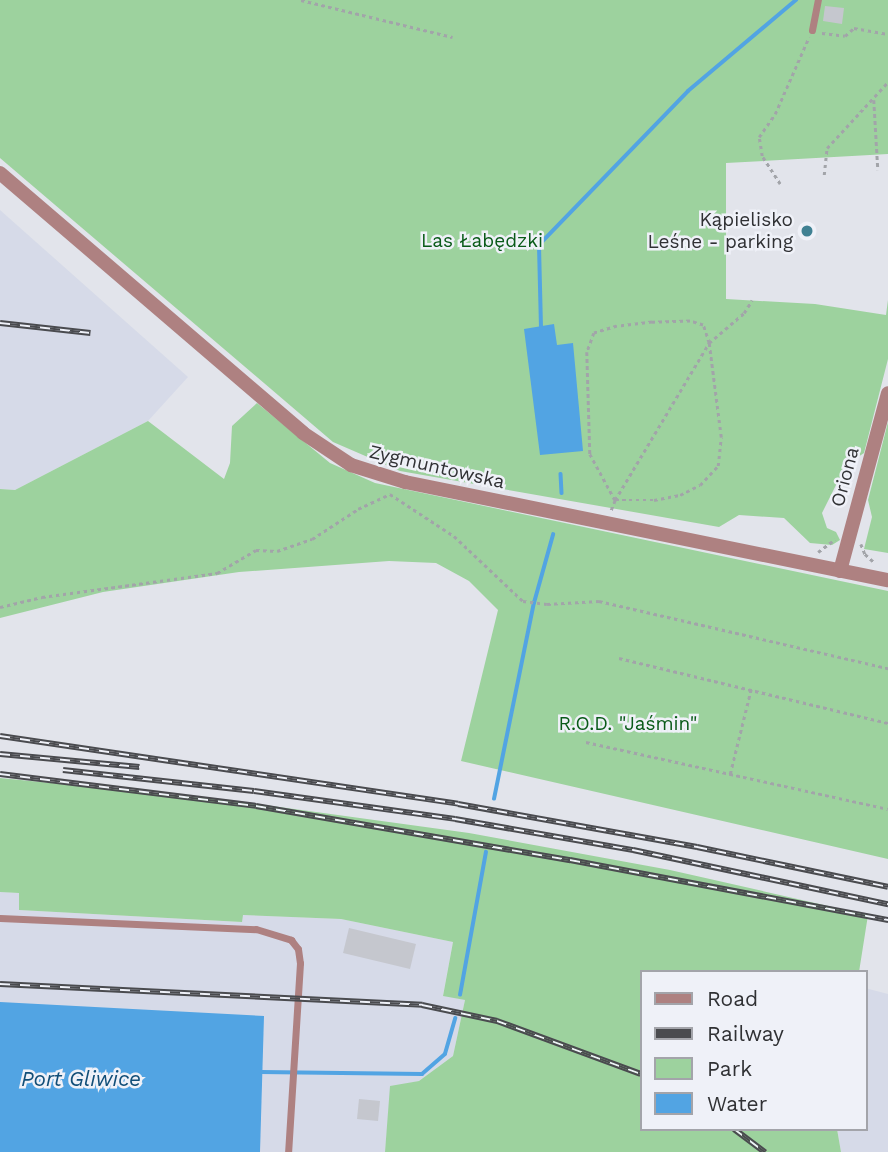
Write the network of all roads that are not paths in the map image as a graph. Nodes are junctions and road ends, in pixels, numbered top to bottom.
1 (818, 0) edge
2 (812, 30) road end
3 (0, 173) edge
4 (888, 393) edge
5 (840, 571) junction
6 (884, 573) edge
7 (0, 918) edge
8 (288, 1152) edge

1 - 2 lane
3 - 5 street, Zygmuntowska
4 - 5 street, Oriona
5 - 6 street, Zygmuntowska
7 - 8 lane

